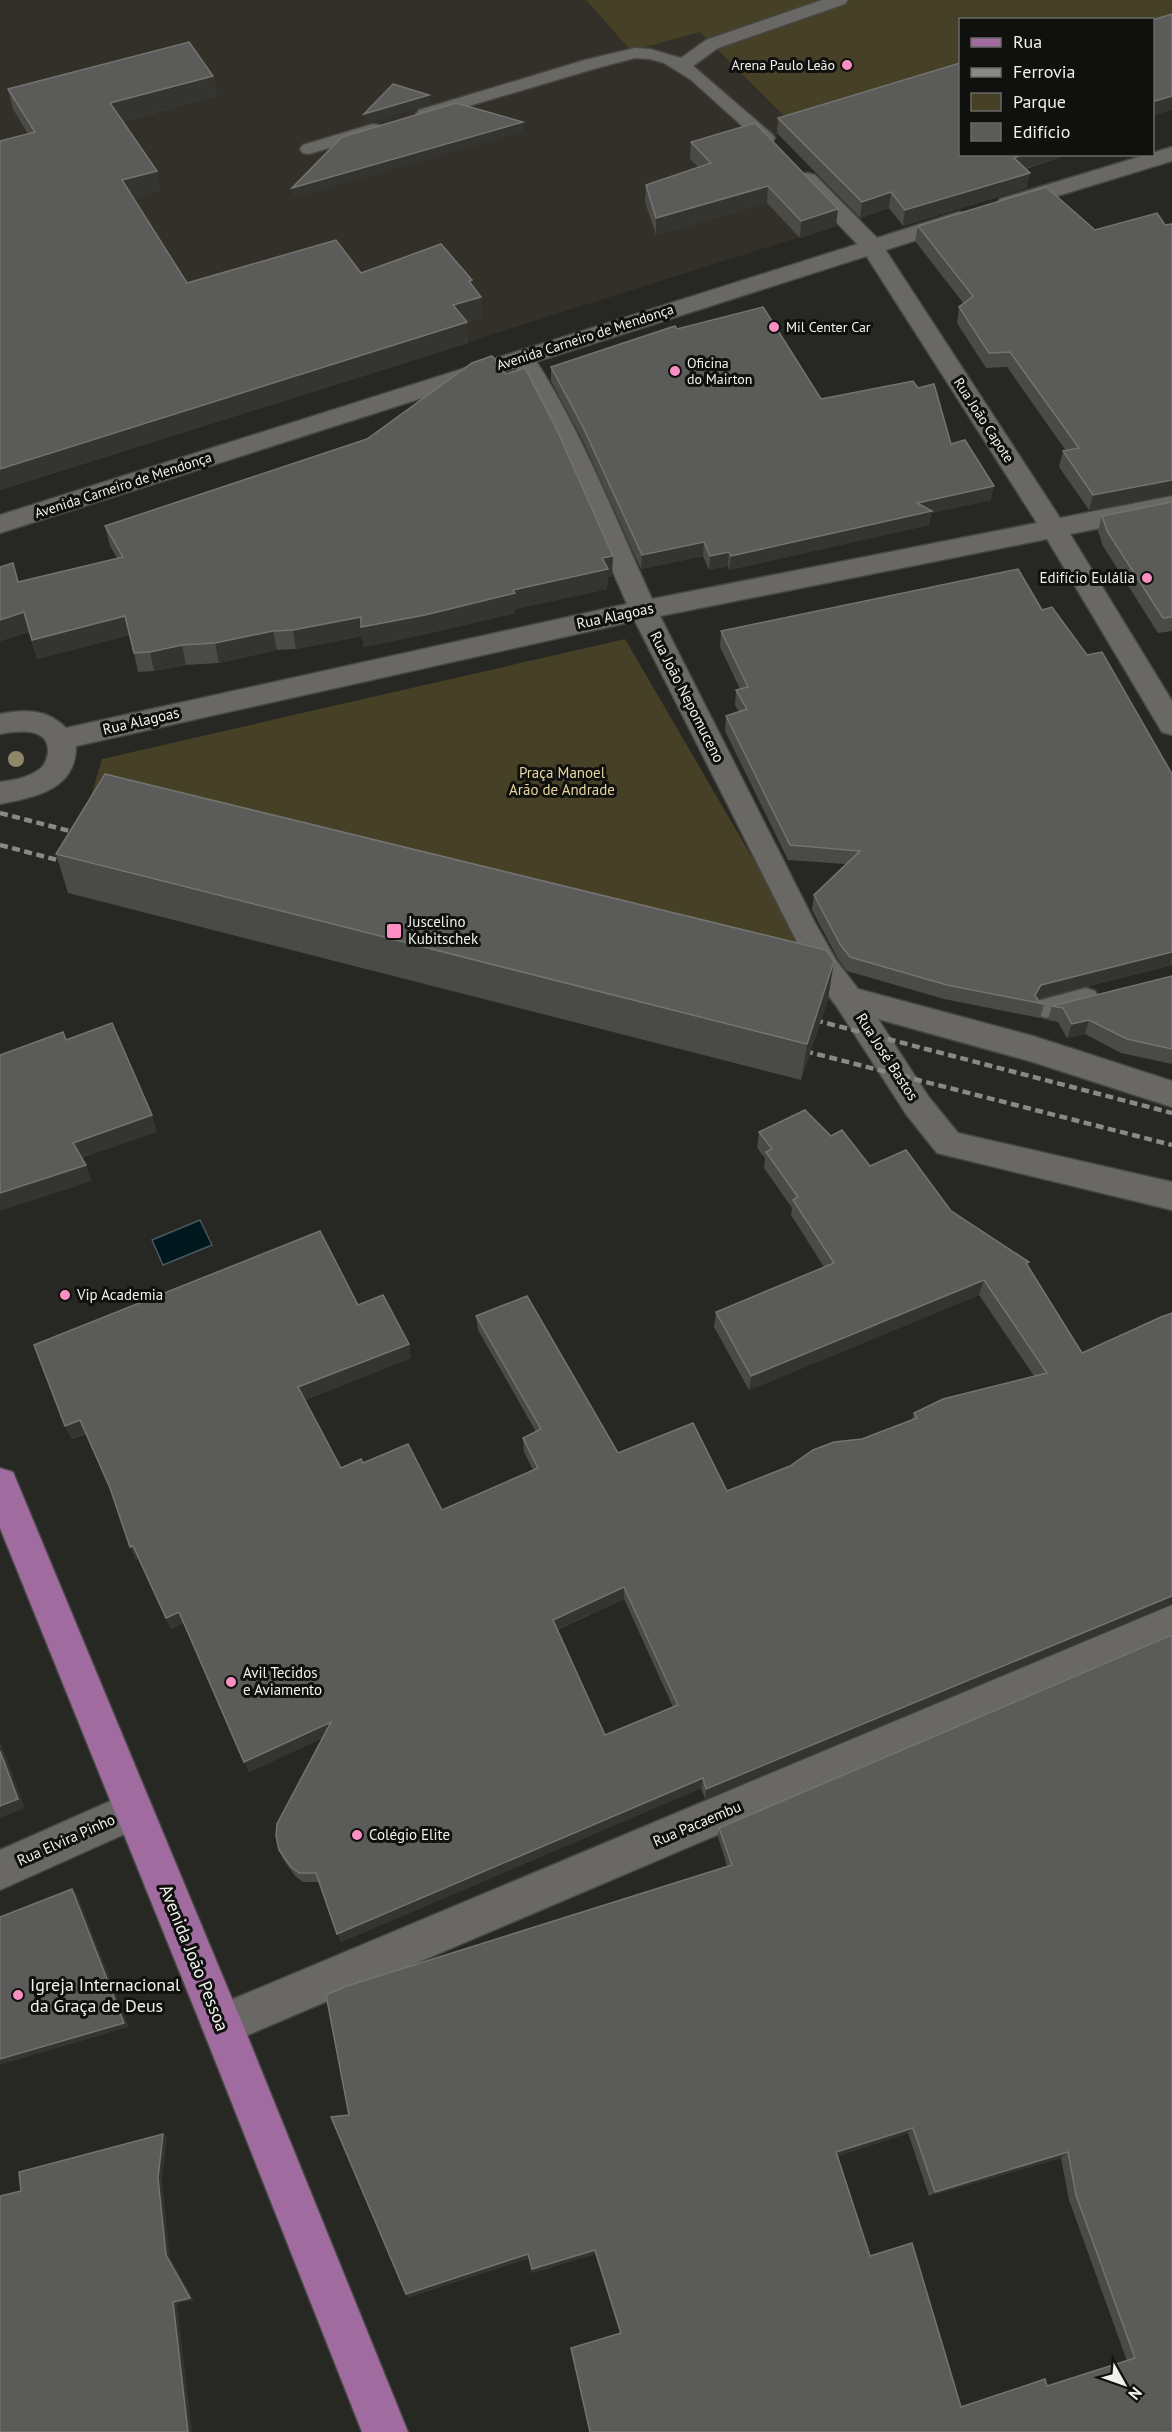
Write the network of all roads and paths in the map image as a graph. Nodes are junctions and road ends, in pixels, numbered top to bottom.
1 (839, 0) edge
2 (682, 66) junction
3 (411, 118) edge
4 (388, 125) edge
5 (309, 149) dead end
6 (780, 151) joint
7 (1172, 154) edge
8 (871, 245) junction
9 (522, 358) junction
10 (1172, 505) edge
11 (0, 524) edge
12 (1054, 529) junction
13 (643, 610) junction
14 (0, 724) edge
15 (1172, 725) edge
16 (61, 739) junction
17 (0, 793) edge
18 (1104, 994) edge
19 (848, 998) junction
20 (1046, 1008) dead end
21 (1172, 1094) edge
22 (1172, 1196) edge
23 (0, 1484) edge
24 (1172, 1623) edge
25 (133, 1810) junction
26 (0, 1870) edge
27 (222, 2025) junction
28 (385, 2432) edge

1 - 2 lane
2 - 3 lane
2 - 6 lane
4 - 5 lane
6 - 8 street, Rua João Capote
7 - 8 street, Avenida Carneiro de Mendonça
8 - 9 street, Avenida Carneiro de Mendonça
8 - 12 street, Rua João Capote
9 - 11 street, Avenida Carneiro de Mendonça
9 - 13 street, Rua João Nepomuceno
10 - 12 street, Rua Alagoas
12 - 13 street, Rua Alagoas
12 - 15 street, Rua João Capote
13 - 16 street, Rua Alagoas
13 - 19 street, Rua João Nepomuceno
14 - 16 street
16 - 17 street
18 - 20 lane
19 - 21 street, Rua José Bastos
19 - 22 street, Rua José Bastos
23 - 25 main road, Avenida João Pessoa
24 - 27 street, Rua Pacaembu
25 - 26 street, Rua Elvira Pinho
25 - 27 main road, Avenida João Pessoa
27 - 28 main road, Avenida João Pessoa

